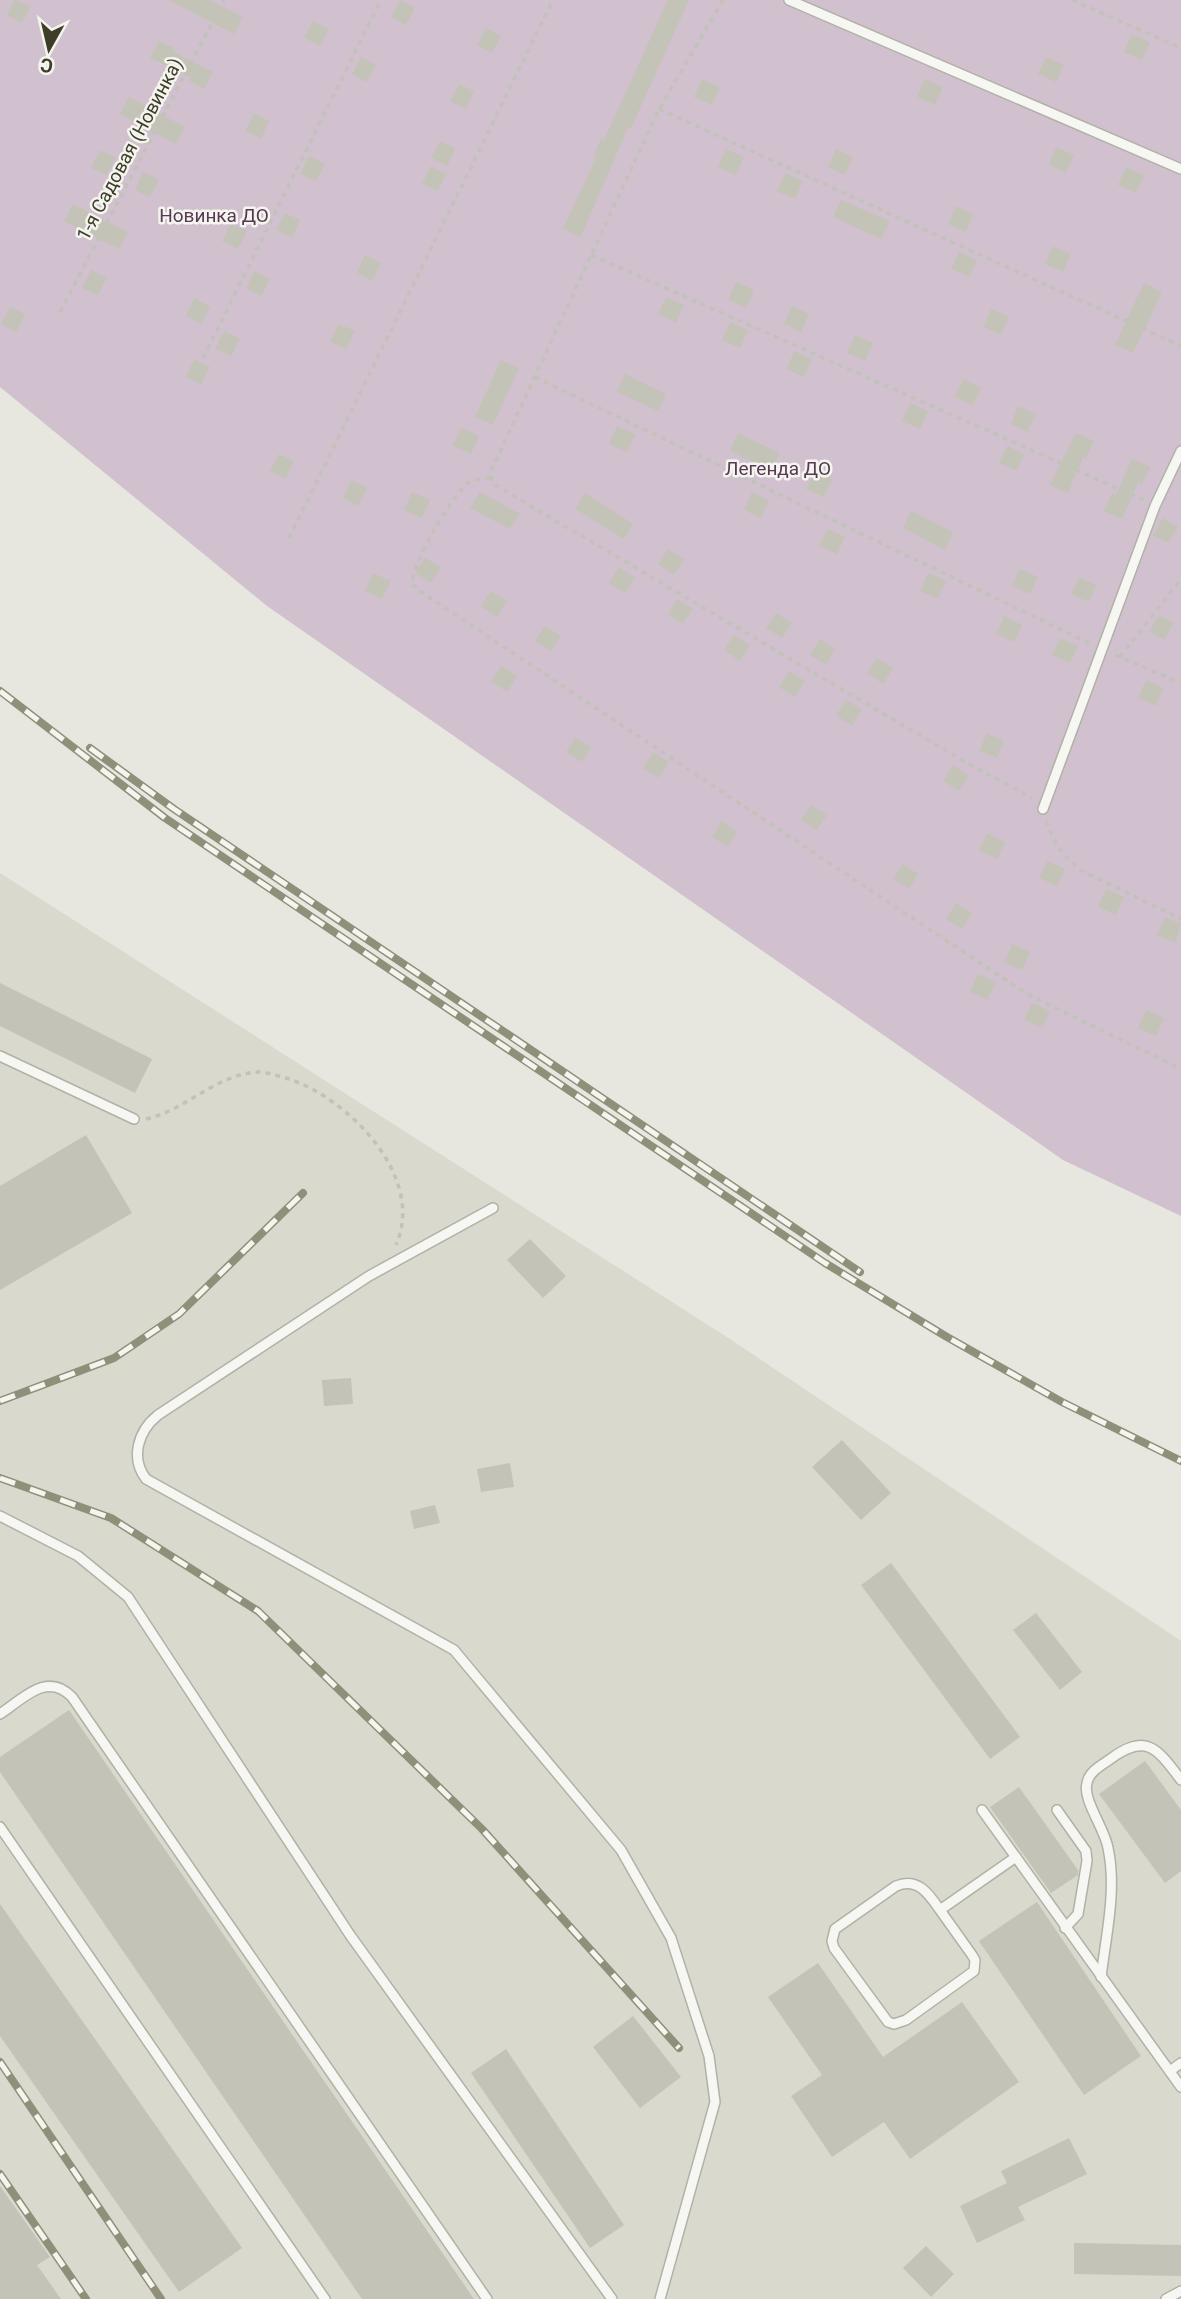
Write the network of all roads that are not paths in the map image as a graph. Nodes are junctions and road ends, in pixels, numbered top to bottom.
1 (789, 0) edge
2 (1181, 169) edge
3 (1181, 452) edge
4 (1043, 809) road end
5 (0, 1056) edge
6 (134, 1119) road end
7 (493, 1209) dead end
8 (0, 1516) edge
9 (0, 1714) edge
10 (1181, 1780) edge
11 (982, 1810) dead end
12 (1057, 1810) dead end
13 (0, 1826) edge
14 (1016, 1857) junction
15 (940, 1910) junction
16 (1066, 1928) junction
17 (1101, 1977) junction
18 (1181, 2063) edge
19 (1170, 2071) junction
20 (1181, 2087) edge
21 (1181, 2291) edge
22 (325, 2299) edge
23 (486, 2299) edge
24 (612, 2299) edge
25 (660, 2299) edge
26 (1166, 2299) edge

1 - 2 lane
3 - 4 lane
5 - 6 lane
7 - 25 lane
8 - 24 lane
9 - 23 lane
10 - 17 lane
11 - 14 lane
12 - 16 lane
13 - 22 lane
14 - 15 lane
14 - 16 lane
15 - 15 lane
16 - 17 lane
17 - 19 lane
18 - 19 lane
19 - 20 lane
21 - 26 lane

